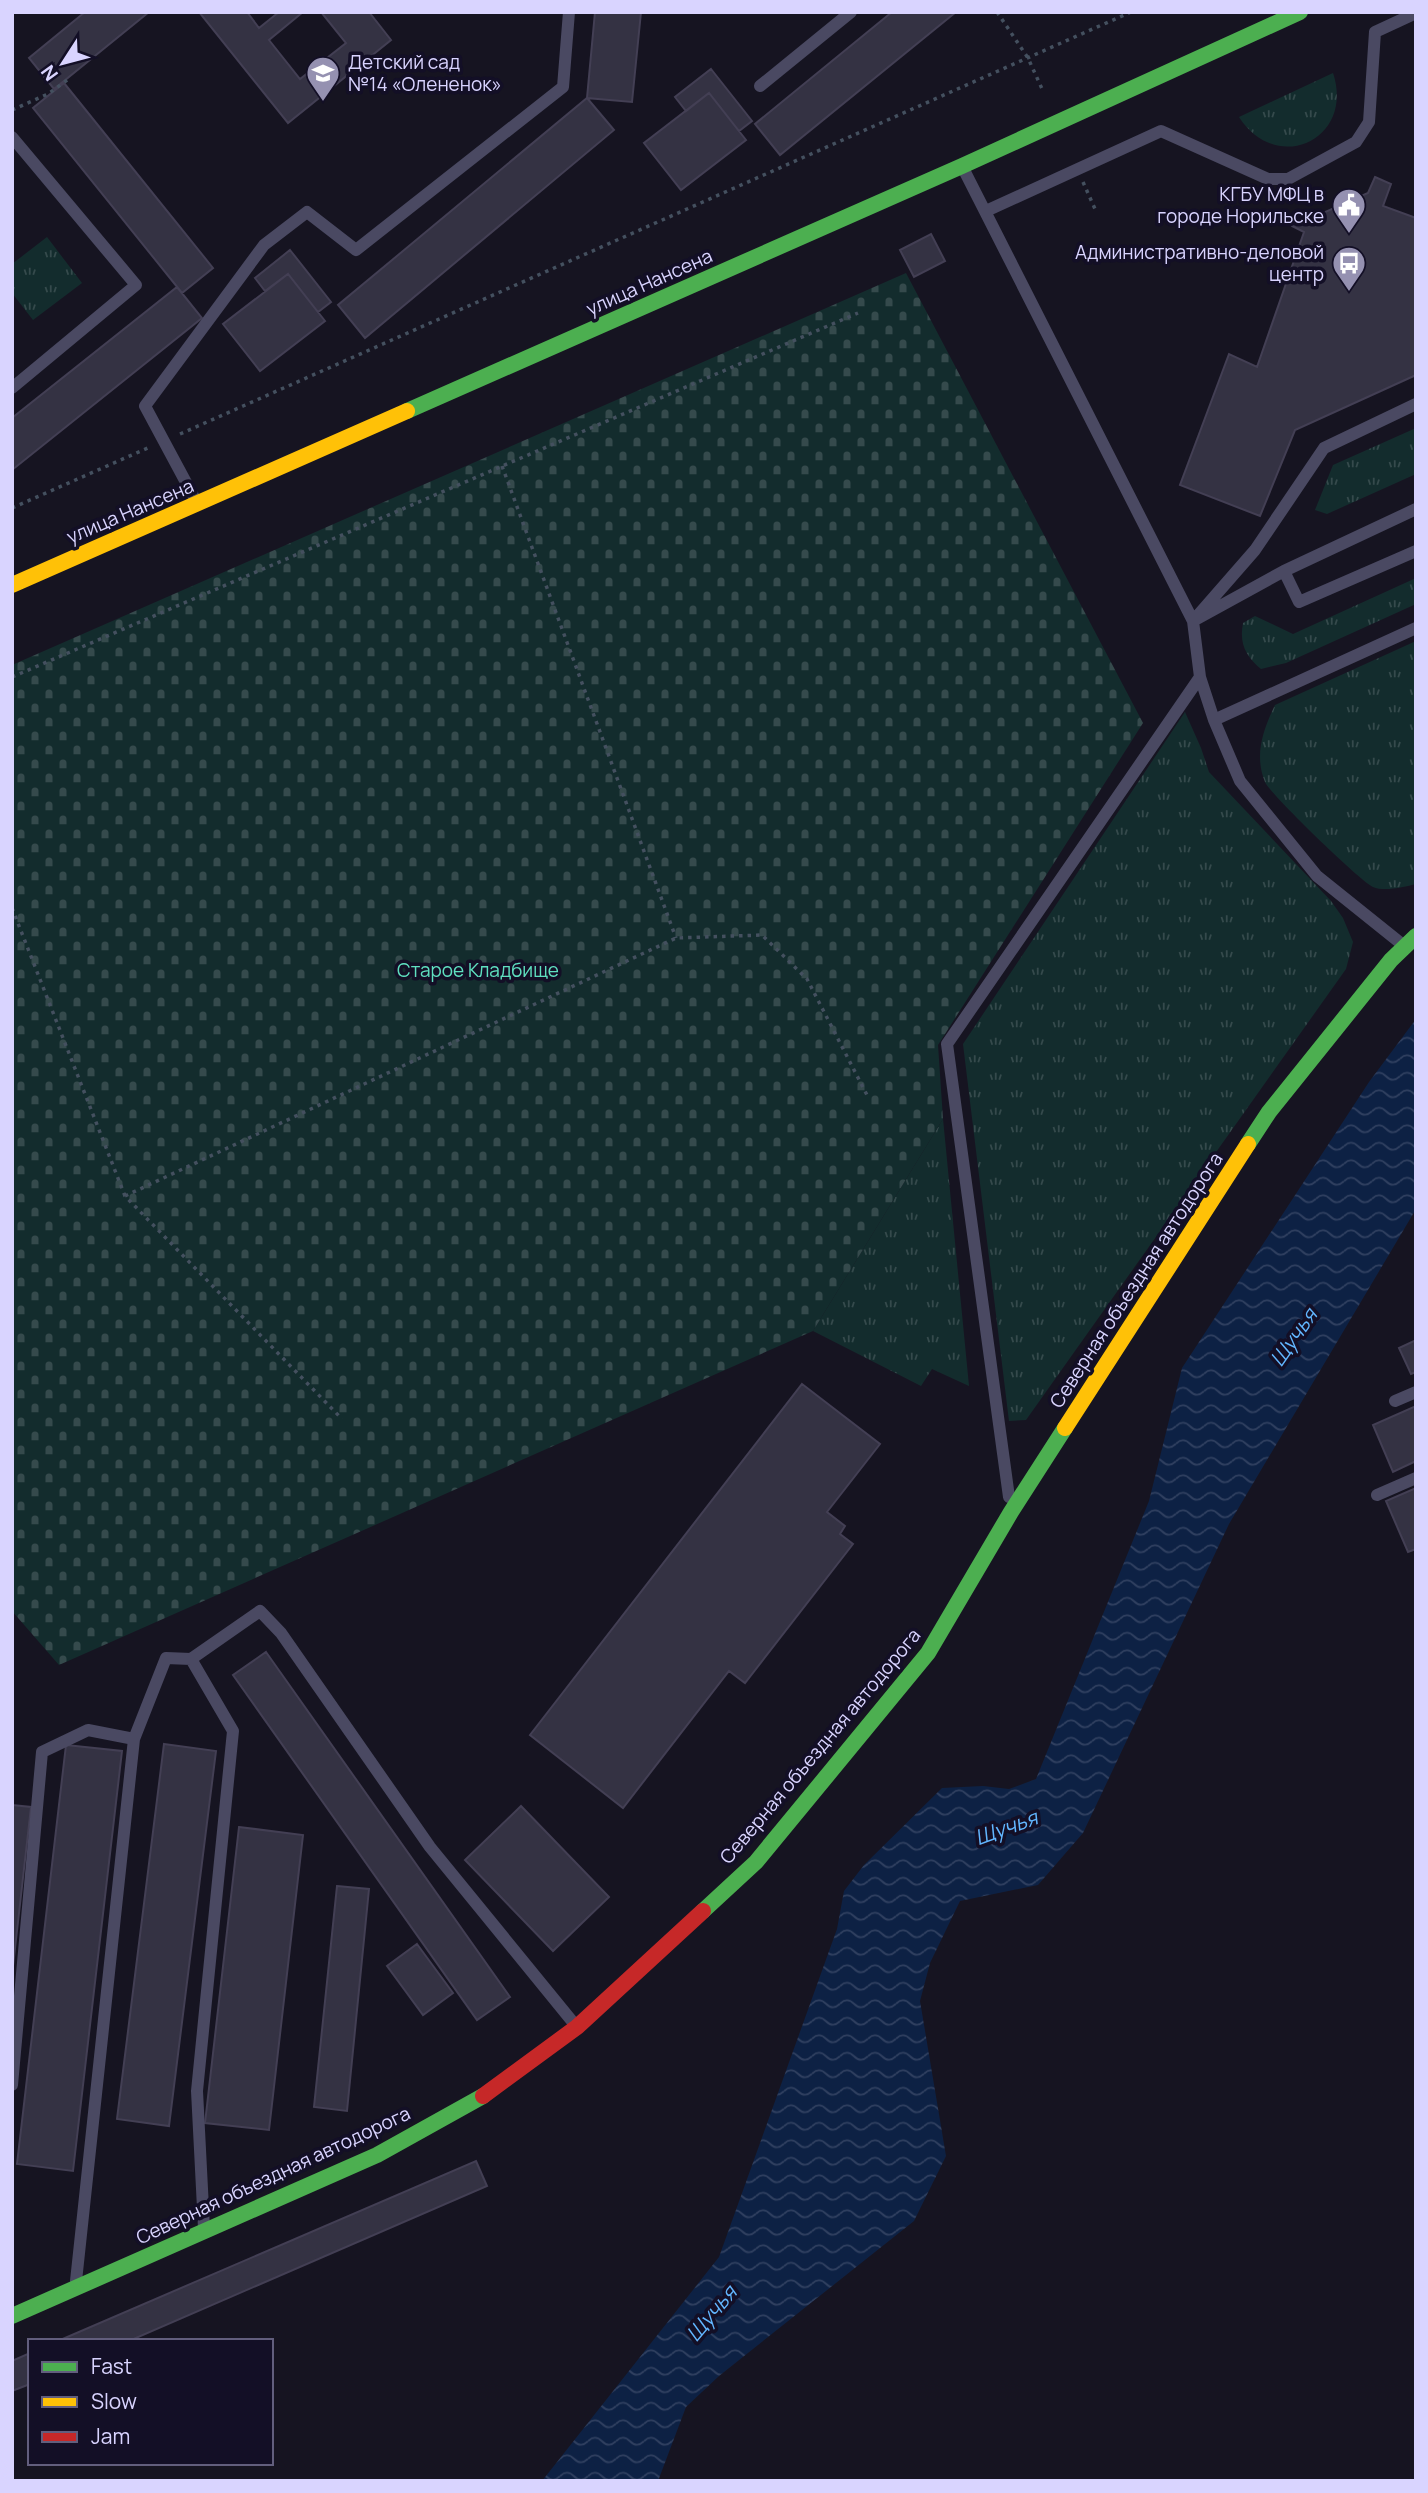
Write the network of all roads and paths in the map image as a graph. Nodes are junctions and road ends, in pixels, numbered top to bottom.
1 (569, 12) edge
2 (851, 12) edge
3 (997, 12) edge
4 (1131, 12) edge
5 (1300, 12) edge
6 (1416, 13) edge
7 (1028, 58) junction
8 (70, 78) dead end
9 (760, 86) dead end
10 (1043, 91) dead end
11 (12, 110) edge
12 (12, 137) edge
13 (962, 166) junction
14 (986, 211) junction
15 (858, 313) dead end
16 (12, 388) edge
17 (1416, 404) edge
18 (164, 441) junction
19 (502, 466) junction
20 (198, 505) junction
21 (12, 508) edge
22 (1416, 509) edge
23 (1416, 551) edge
24 (1284, 571) junction
25 (12, 585) edge
26 (1193, 621) junction
27 (1416, 628) edge
28 (12, 677) edge
29 (1200, 677) junction
30 (1214, 720) junction
31 (12, 908) edge
32 (676, 938) junction
33 (1410, 941) edge
34 (868, 1097) dead end
35 (125, 1196) junction
36 (1416, 1392) edge
37 (1395, 1401) dead end
38 (342, 1419) dead end
39 (1416, 1478) edge
40 (1377, 1495) dead end
41 (1011, 1512) junction
42 (191, 1659) junction
43 (134, 1739) junction
44 (577, 2027) junction
45 (12, 2085) edge
46 (204, 2232) junction
47 (75, 2289) junction
48 (12, 2316) edge

1 - 18 lane
2 - 9 lane
3 - 7 path
4 - 7 path
5 - 13 street, улица Нансена
6 - 14 lane
7 - 10 path
7 - 18 path
8 - 11 path
12 - 16 lane
13 - 14 lane
13 - 20 street, улица Нансена
14 - 26 lane
15 - 19 path
17 - 26 lane
18 - 20 lane
18 - 21 path
19 - 28 path
19 - 32 path
20 - 25 street, улица Нансена
22 - 24 lane
23 - 24 lane
24 - 26 lane
26 - 29 lane
27 - 30 lane
29 - 30 lane
29 - 41 lane
30 - 33 lane
31 - 35 path
32 - 34 path
32 - 35 path
33 - 41 street, Северная объездная автодорога
35 - 38 path
36 - 37 lane
39 - 40 lane
41 - 44 street, Северная объездная автодорога
42 - 43 lane
42 - 44 lane
42 - 46 lane
43 - 45 lane
43 - 47 lane
44 - 46 street, Северная объездная автодорога
46 - 47 street, Северная объездная автодорога
47 - 48 street, Северная объездная автодорога

